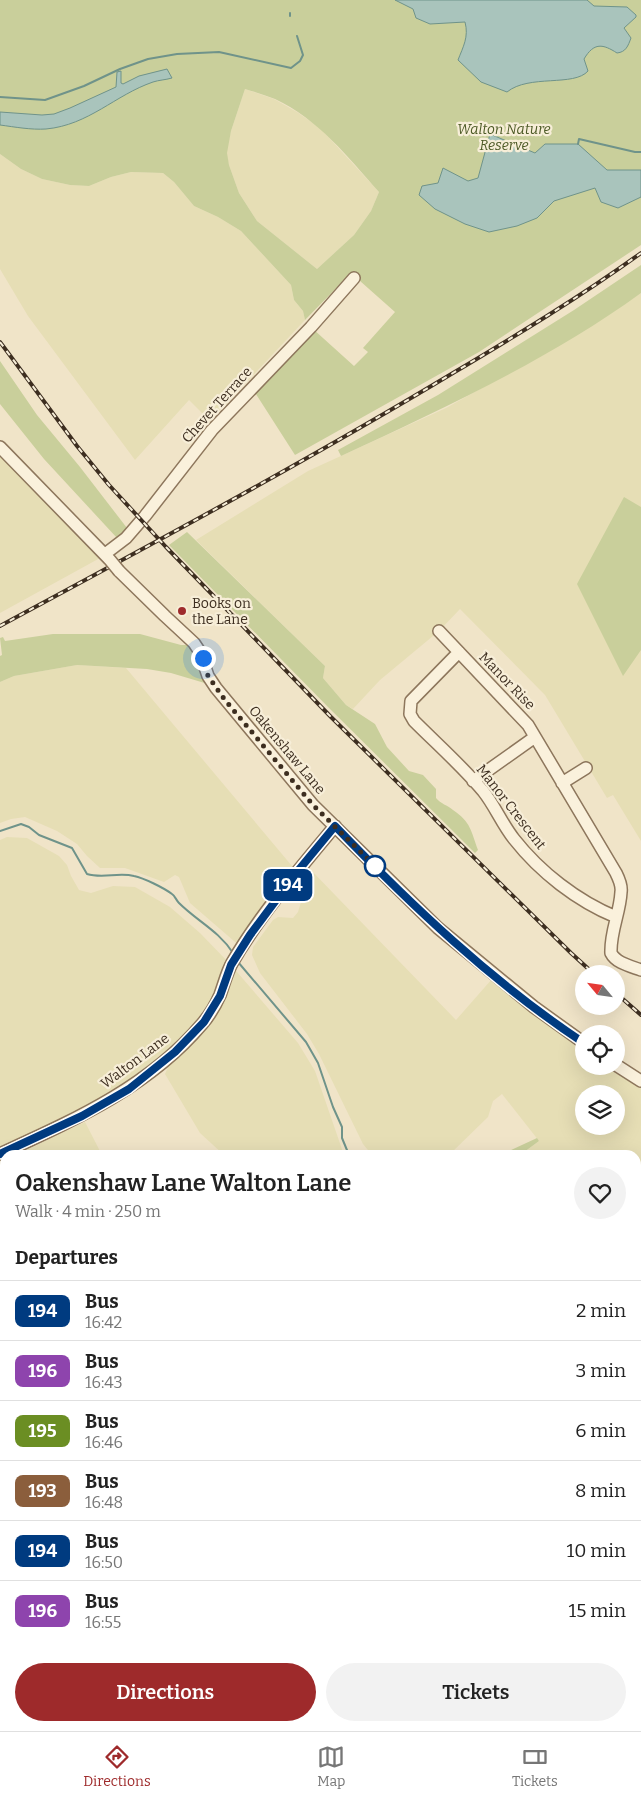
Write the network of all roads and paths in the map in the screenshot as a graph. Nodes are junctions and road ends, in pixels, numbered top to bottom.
1 (354, 278) dead end
2 (0, 447) edge
3 (107, 557) junction
4 (439, 631) dead end
5 (459, 652) junction
6 (535, 737) junction
7 (586, 768) dead end
8 (473, 781) junction
9 (562, 783) junction
10 (335, 826) junction
11 (616, 916) junction
12 (641, 970) edge
13 (575, 1037) edge
14 (625, 1071) edge
15 (641, 1081) edge
16 (9, 1150) edge

1 - 3 street, Chevet Terrace
2 - 3 street, Oakenshaw Lane
3 - 10 street, Oakenshaw Lane, bridge
4 - 5 street, Manor Rise
5 - 6 street, Manor Rise
5 - 8 street, Manor Crescent
6 - 8 street
6 - 9 street, Manor Rise
7 - 9 street
8 - 11 street, Manor Crescent
9 - 11 street, Manor Rise
10 - 13 street, Oakenshaw Lane
10 - 16 street, Walton Lane
11 - 12 street, Manor Rise
14 - 15 street

